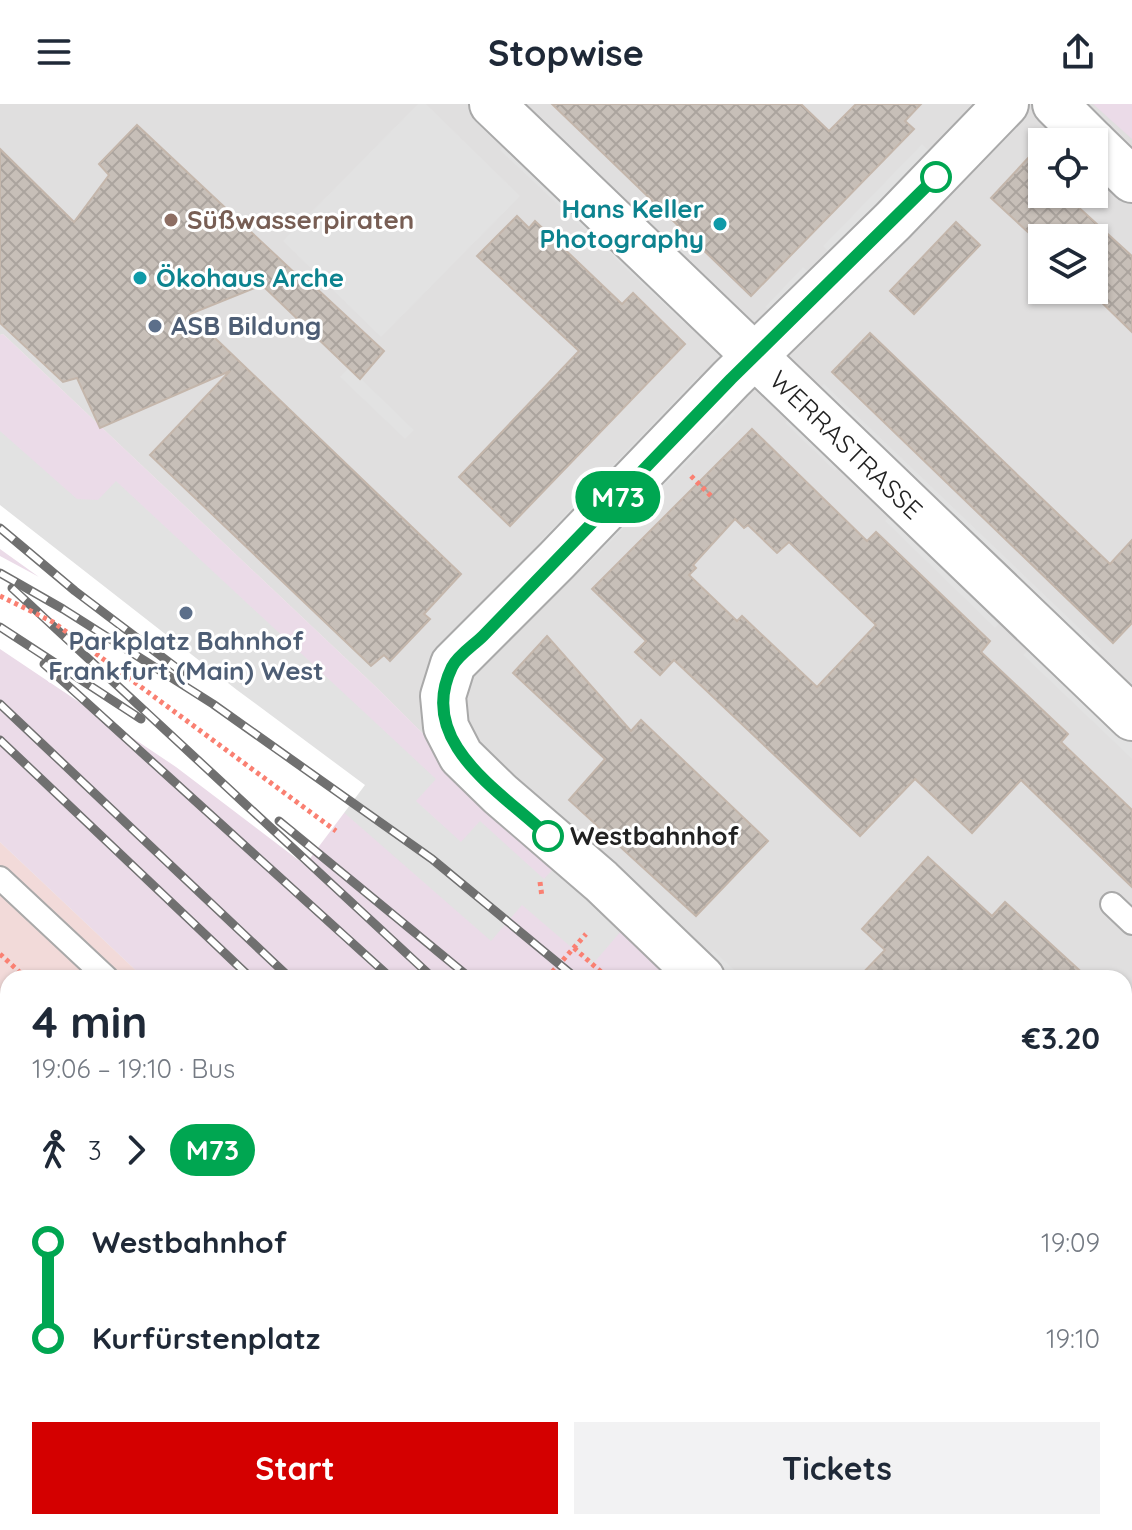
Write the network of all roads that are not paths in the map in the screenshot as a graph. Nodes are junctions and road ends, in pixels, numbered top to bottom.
1 (492, 104) edge
2 (1055, 104) edge
3 (1000, 110) edge
4 (1078, 128) edge
5 (1108, 157) edge
6 (1132, 180) edge
7 (755, 356) junction
8 (1132, 718) edge
9 (2, 883) edge
10 (1112, 904) dead end
11 (1132, 923) edge
12 (98, 970) edge
13 (694, 970) edge

1 - 7 street, WERRASTRASSE
2 - 4 street
3 - 7 street
5 - 6 street
7 - 8 street, WERRASTRASSE
7 - 13 street
9 - 12 lane
10 - 11 lane

